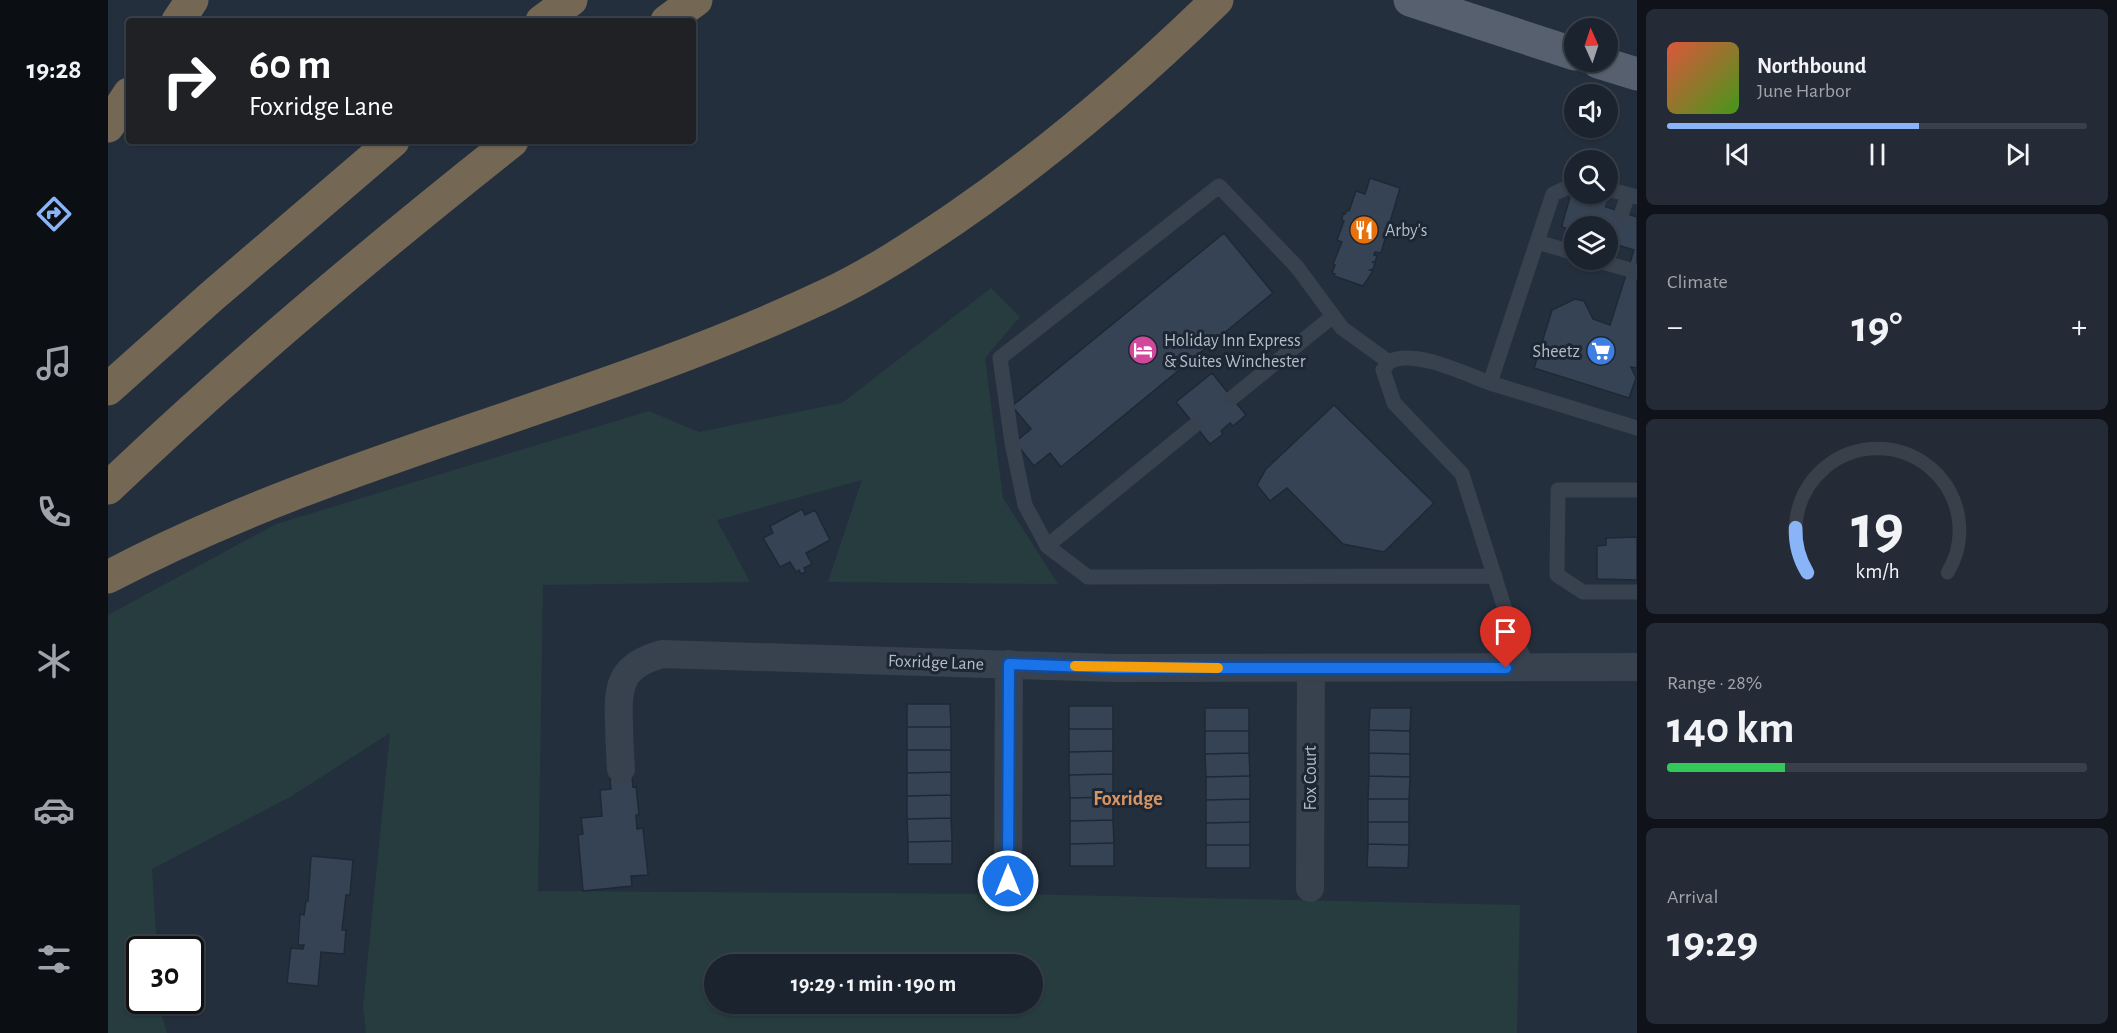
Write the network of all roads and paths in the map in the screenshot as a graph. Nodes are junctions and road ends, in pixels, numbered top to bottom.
1 (192, 0) edge
2 (571, 0) edge
3 (696, 0) edge
4 (1217, 0) edge
5 (1410, 0) edge
6 (180, 18) edge
7 (547, 18) edge
8 (671, 18) edge
9 (1564, 50) edge
10 (1618, 68) edge
11 (1637, 74) edge
12 (126, 99) edge
13 (108, 126) edge
14 (390, 144) edge
15 (508, 144) edge
16 (1564, 189) edge
17 (1618, 192) edge
18 (1633, 196) edge
19 (1621, 215) dead end
20 (1537, 242) junction
21 (1564, 250) edge
22 (1618, 260) edge
23 (1636, 268) edge
24 (1333, 316) junction
25 (1389, 362) junction
26 (1490, 383) junction
27 (108, 389) edge
28 (1232, 398) dead end
29 (1195, 426) dead end
30 (1637, 428) edge
31 (1636, 488) edge
32 (108, 489) edge
33 (1047, 546) junction
34 (1495, 576) junction
35 (108, 577) edge
36 (1637, 592) edge
37 (1009, 664) junction
38 (1311, 668) junction
39 (1527, 668) junction
40 (1637, 668) edge
41 (621, 769) dead end
42 (1008, 881) dead end
43 (1310, 888) dead end

1 - 6 highway
2 - 7 highway
3 - 8 highway
4 - 35 highway
5 - 9 main road
10 - 11 main road
12 - 13 highway
14 - 27 highway
15 - 32 highway
16 - 20 lane
17 - 18 lane
18 - 19 lane
20 - 21 lane
20 - 26 lane
22 - 23 lane
24 - 25 lane
24 - 28 lane
24 - 33 lane
25 - 26 lane
25 - 34 lane
26 - 30 lane
29 - 33 lane
31 - 36 lane
33 - 34 lane
34 - 39 lane
37 - 38 street, Foxridge Lane
37 - 41 street, Foxridge Lane
37 - 42 street
38 - 39 street, Foxridge Lane
38 - 43 street, Fox Court
39 - 40 street, Foxridge Lane

